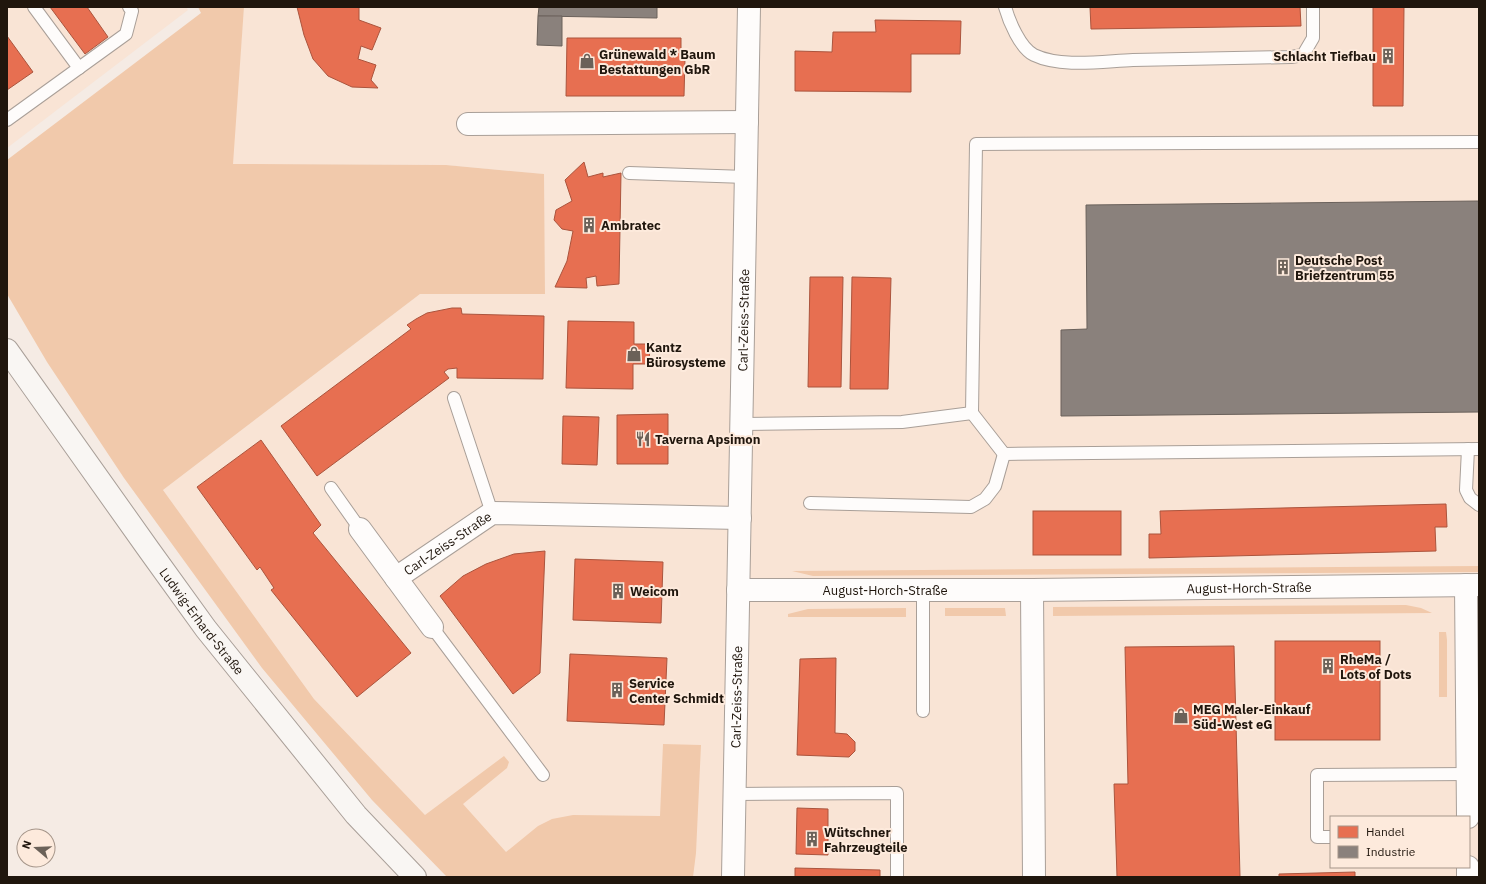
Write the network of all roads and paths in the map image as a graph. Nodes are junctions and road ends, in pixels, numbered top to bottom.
1 (34, 7) edge
2 (129, 7) edge
3 (749, 7) edge
4 (1005, 7) edge
5 (1313, 7) edge
6 (79, 68) junction
7 (7, 120) edge
8 (747, 122) junction
9 (468, 124) dead end
10 (1479, 142) edge
11 (630, 173) dead end
12 (746, 177) junction
13 (7, 350) edge
14 (454, 398) dead end
15 (972, 414) junction
16 (742, 424) junction
17 (1474, 449) edge
18 (1004, 454) junction
19 (330, 488) dead end
20 (810, 503) dead end
21 (1479, 505) edge
22 (492, 513) junction
23 (740, 518) junction
24 (360, 529) joint
25 (396, 578) junction
26 (1472, 585) edge
27 (738, 590) junction
28 (923, 590) junction
29 (1032, 590) junction
30 (432, 627) joint
31 (923, 711) dead end
32 (1468, 774) junction
33 (543, 775) dead end
34 (735, 794) junction
35 (1468, 816) edge
36 (1330, 837) edge
37 (415, 877) edge
38 (733, 877) edge
39 (897, 877) edge
40 (1034, 877) edge

1 - 6 lane
2 - 6 lane
3 - 8 street, Carl-Zeiss-Straße
4 - 5 lane
6 - 7 lane
8 - 9 street
8 - 12 street, Carl-Zeiss-Straße
10 - 15 lane
11 - 12 lane
12 - 16 street, Carl-Zeiss-Straße
13 - 37 main road, Ludwig-Erhard-Straße
14 - 22 lane
15 - 16 lane
15 - 18 lane
16 - 23 street, Carl-Zeiss-Straße
17 - 18 lane
17 - 21 lane
18 - 20 lane
19 - 24 lane
22 - 23 street, Carl-Zeiss-Straße
22 - 25 street, Carl-Zeiss-Straße
23 - 27 street, Carl-Zeiss-Straße
24 - 25 street, Carl-Zeiss-Straße
25 - 30 street, Carl-Zeiss-Straße
26 - 29 street, August-Horch-Straße
26 - 32 street, August-Horch-Straße
27 - 28 street, August-Horch-Straße
27 - 34 street, Carl-Zeiss-Straße
28 - 29 street, August-Horch-Straße
28 - 31 lane
29 - 40 street
30 - 33 lane
32 - 35 street, August-Horch-Straße
32 - 36 lane
34 - 38 street, Carl-Zeiss-Straße
34 - 39 lane

